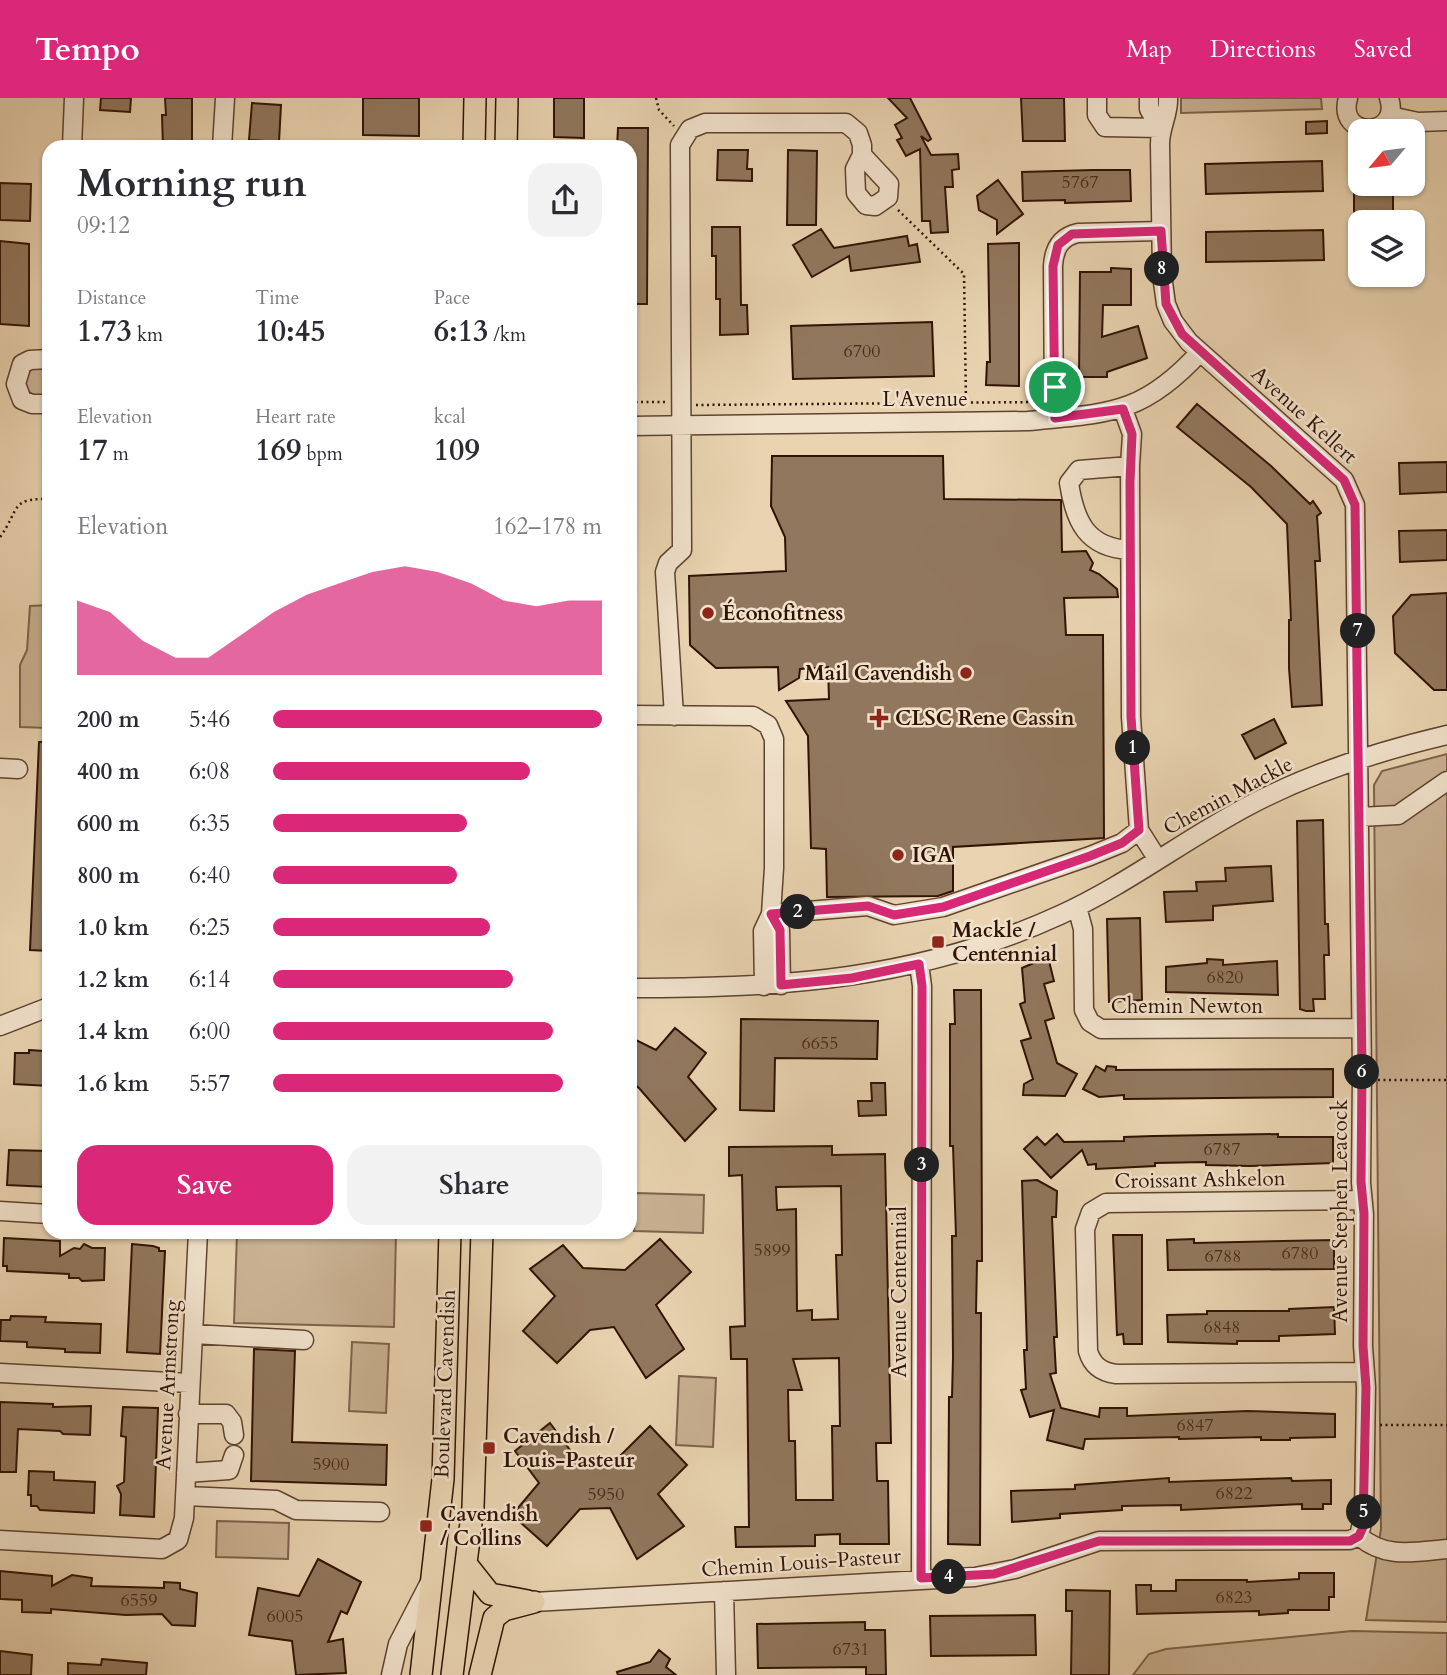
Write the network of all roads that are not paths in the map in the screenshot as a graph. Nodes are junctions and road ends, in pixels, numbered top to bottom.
1 (74, 98) edge
2 (225, 98) edge
3 (475, 98) edge
4 (507, 98) edge
5 (1097, 98) edge
6 (1149, 98) edge
7 (1168, 98) edge
8 (1348, 98) edge
9 (1389, 107) edge
10 (1447, 121) edge
11 (1160, 128) junction
12 (72, 140) edge
13 (222, 140) edge
14 (474, 140) edge
15 (506, 140) edge
16 (862, 155) dead end
17 (1161, 231) junction
18 (1200, 352) junction
19 (42, 359) edge
20 (42, 404) edge
21 (1123, 409) junction
22 (1055, 418) junction
23 (681, 425) junction
24 (637, 426) edge
25 (1130, 466) junction
26 (1130, 550) junction
27 (637, 715) edge
28 (674, 716) junction
29 (1447, 735) edge
30 (1359, 760) junction
31 (0, 768) edge
32 (18, 769) dead end
33 (1447, 781) edge
34 (1359, 817) junction
35 (1139, 830) junction
36 (1158, 860) junction
37 (1077, 906) junction
38 (771, 914) junction
39 (919, 964) junction
40 (773, 986) junction
41 (637, 988) edge
42 (42, 1010) edge
43 (0, 1026) edge
44 (1361, 1028) junction
45 (1362, 1200) junction
46 (0, 1211) edge
47 (42, 1214) edge
48 (198, 1239) edge
49 (450, 1239) edge
50 (482, 1239) edge
51 (193, 1334) junction
52 (304, 1340) dead end
53 (1364, 1372) junction
54 (0, 1373) edge
55 (190, 1383) junction
56 (188, 1414) junction
57 (234, 1435) dead end
58 (233, 1455) dead end
59 (186, 1473) junction
60 (185, 1496) junction
61 (380, 1512) dead end
62 (1359, 1536) junction
63 (0, 1541) edge
64 (1447, 1549) edge
65 (467, 1565) junction
66 (433, 1577) junction
67 (921, 1578) junction
68 (724, 1591) junction
69 (534, 1602) junction
70 (459, 1607) junction
71 (391, 1675) edge
72 (421, 1675) edge
73 (452, 1675) edge
74 (461, 1675) edge
75 (480, 1675) edge
76 (726, 1675) edge

1 - 12 street
2 - 13 street
3 - 14 main road
4 - 15 main road
5 - 11 street
6 - 11 street, Avenue Kellert
7 - 11 street, Avenue Kellert
8 - 9 street
9 - 10 street
11 - 17 street, Avenue Kellert
16 - 23 street
17 - 18 street, Avenue Kellert
17 - 22 street
18 - 21 street, L'Avenue
18 - 30 street, Avenue Kellert
19 - 20 street
21 - 22 street, L'Avenue
21 - 25 street
22 - 23 street, L'Avenue
23 - 24 street, L'Avenue
23 - 28 street
25 - 26 street
25 - 26 street
26 - 35 street
27 - 28 street
28 - 38 street
29 - 30 street, Chemin Mackle
30 - 34 street, Avenue Stephen Leacock
30 - 36 street, Chemin Mackle
31 - 32 street
33 - 34 street
34 - 44 street, Avenue Stephen Leacock
35 - 36 street
35 - 38 street
36 - 37 street, Chemin Mackle
37 - 39 street, Chemin Mackle
37 - 44 street, Chemin Newton
38 - 40 street
39 - 40 street, Chemin Mackle
39 - 67 street, Avenue Centennial
40 - 41 street, Chemin Mackle
42 - 43 street
44 - 45 street, Avenue Stephen Leacock
45 - 53 street, Avenue Stephen Leacock
45 - 53 street, Croissant Ashkelon
46 - 47 street
48 - 51 street, Avenue Armstrong
49 - 66 main road, Boulevard Cavendish
50 - 65 main road, Boulevard Cavendish
51 - 52 street
51 - 55 street, Avenue Armstrong
53 - 62 street, Avenue Stephen Leacock
54 - 55 street
55 - 56 street, Avenue Armstrong
56 - 57 street
56 - 59 street, Avenue Armstrong
58 - 59 street
59 - 60 street, Avenue Armstrong
60 - 61 street
60 - 63 street, Avenue Armstrong
62 - 64 street
62 - 67 street, Chemin Louis-Pasteur
65 - 69 main road
65 - 70 main road, Boulevard Cavendish
66 - 71 street, Boulevard Cavendish
66 - 72 main road, Boulevard Cavendish
67 - 68 street, Chemin Louis-Pasteur
68 - 69 street, Chemin Louis-Pasteur
68 - 76 street
69 - 75 main road
70 - 73 main road, Boulevard Cavendish
70 - 74 street, Boulevard Cavendish

